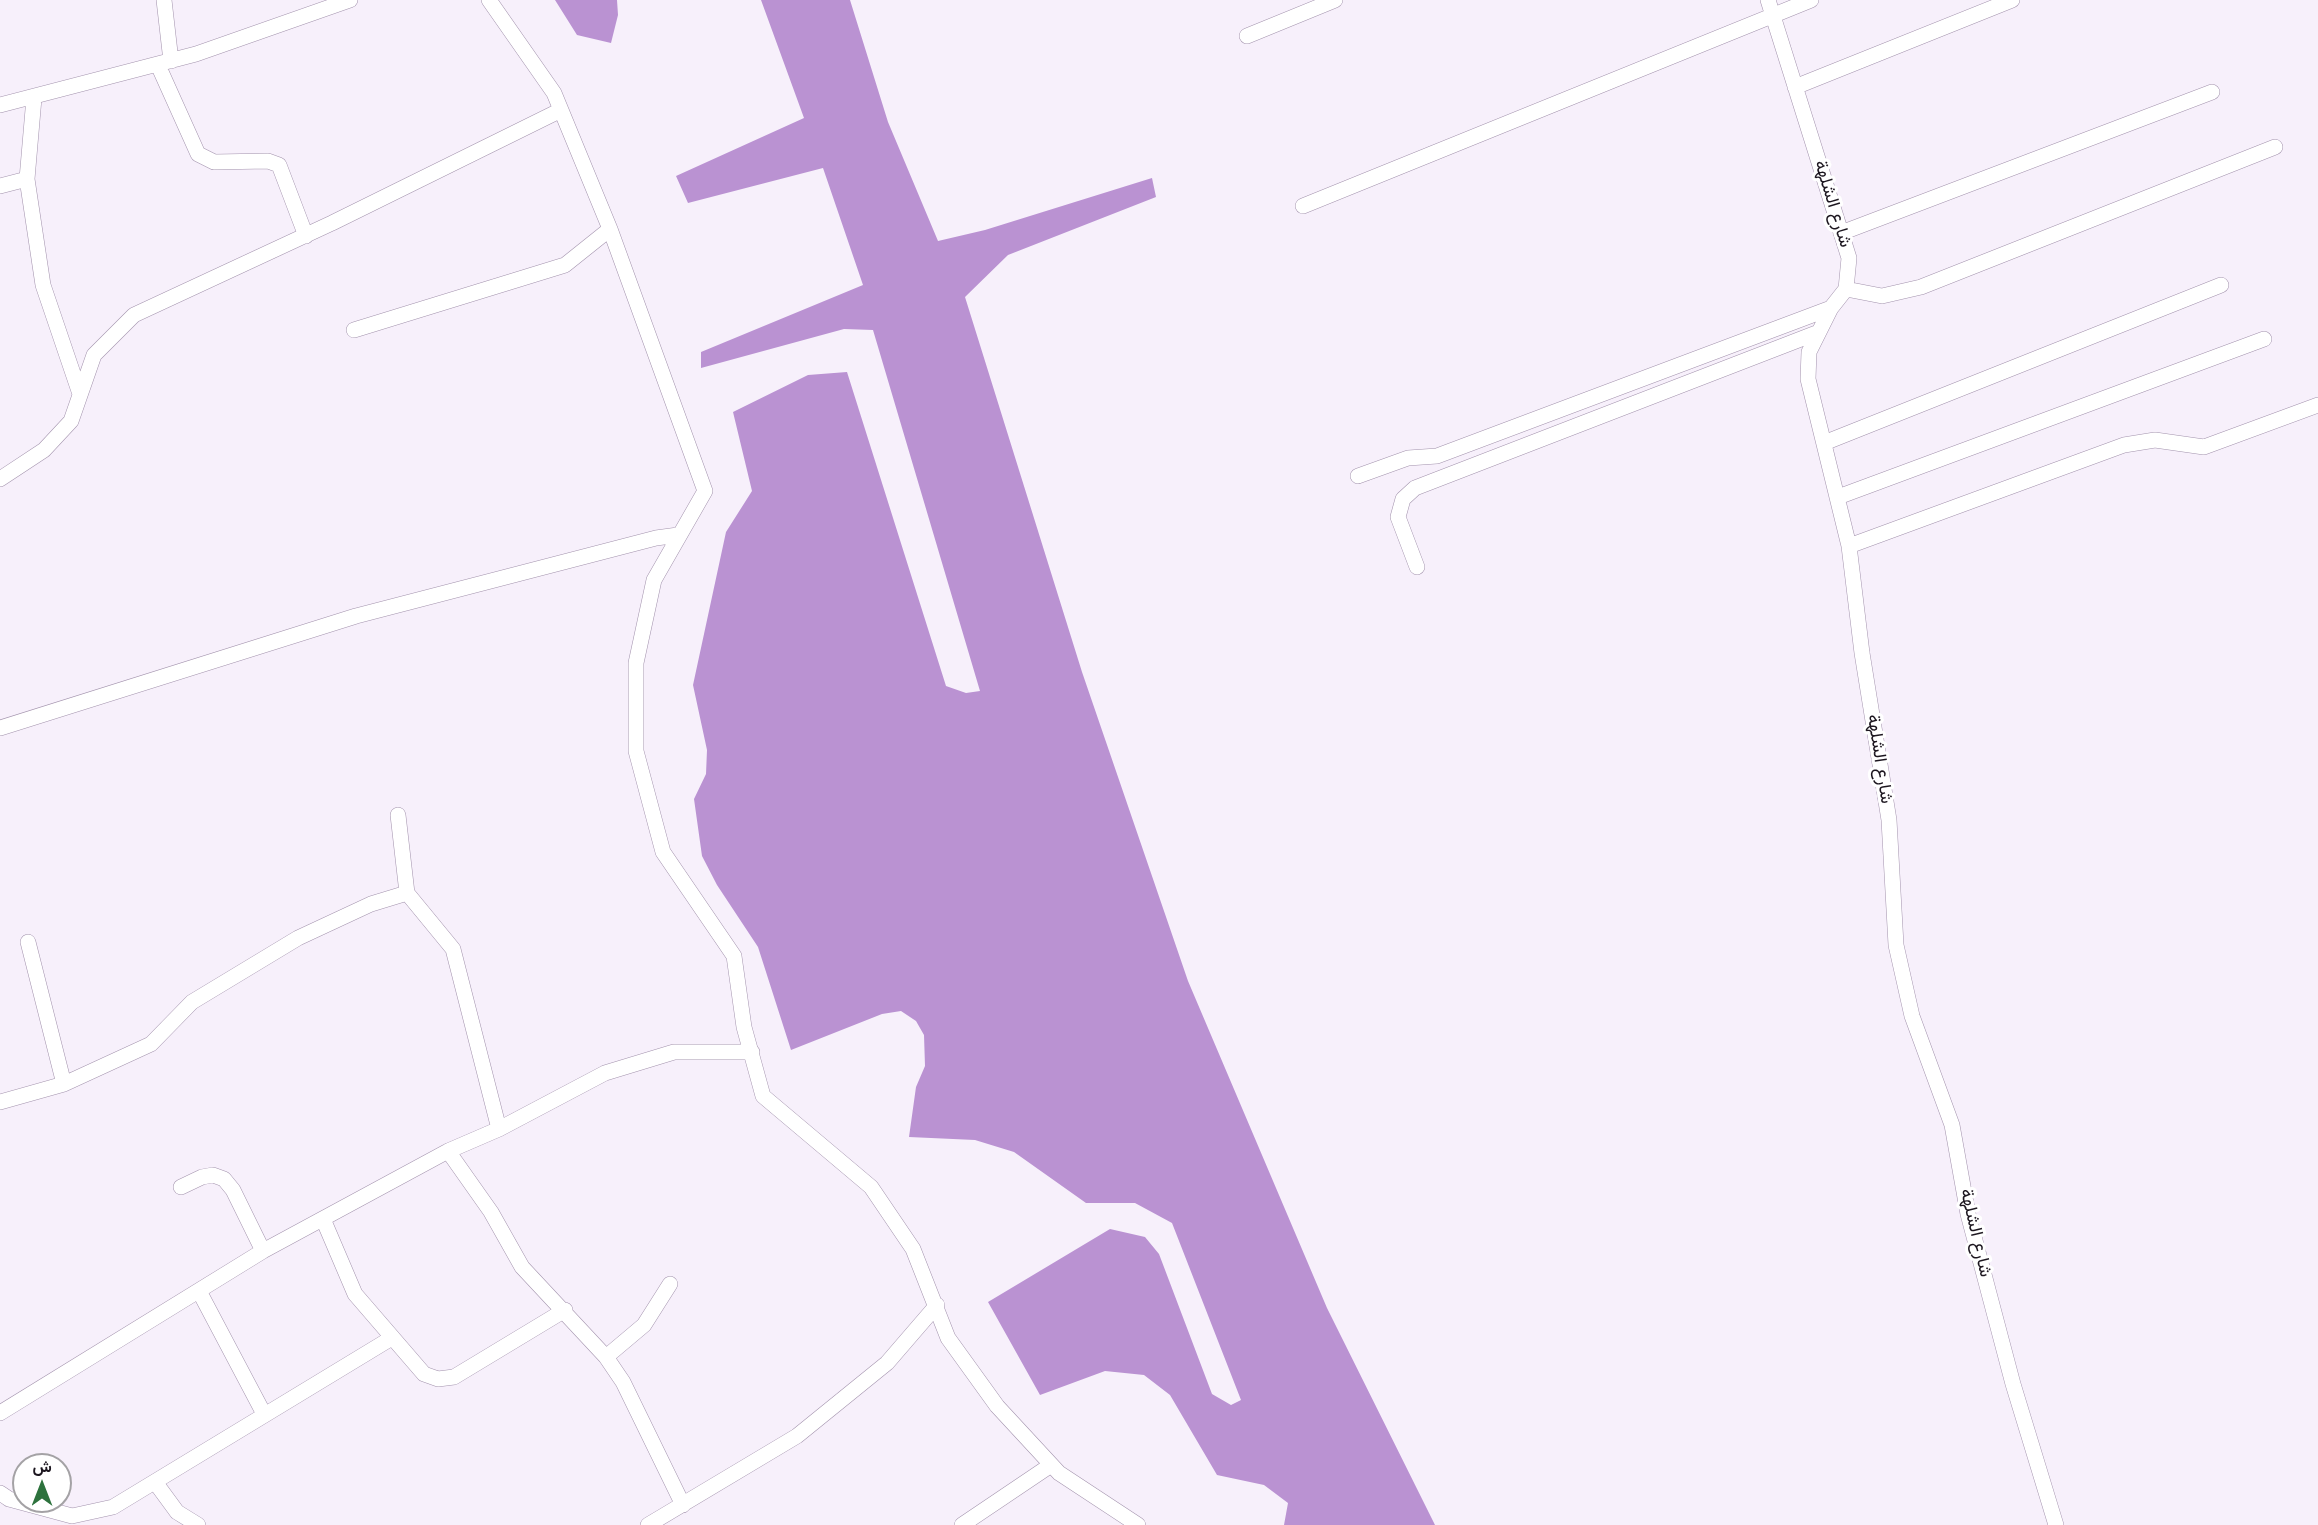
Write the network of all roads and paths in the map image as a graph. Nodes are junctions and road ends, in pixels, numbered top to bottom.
1 (164, 0) edge
2 (350, 0) edge
3 (489, 0) edge
4 (1335, 0) edge
5 (1768, 0) edge
6 (1811, 0) edge
7 (2012, 0) edge
8 (1772, 17) junction
9 (1246, 36) dead end
10 (164, 63) junction
11 (1795, 87) junction
12 (2212, 92) dead end
13 (34, 98) junction
14 (0, 105) edge
15 (561, 110) junction
16 (2275, 147) dead end
17 (27, 179) junction
18 (0, 186) edge
19 (1303, 206) dead end
20 (610, 229) junction
21 (1841, 233) junction
22 (306, 236) junction
23 (2221, 285) dead end
24 (1846, 289) junction
25 (1831, 308) junction
26 (354, 330) dead end
27 (1819, 332) junction
28 (2264, 339) dead end
29 (80, 394) junction
30 (2318, 405) edge
31 (1824, 443) junction
32 (1358, 476) dead end
33 (0, 479) edge
34 (1838, 497) junction
35 (678, 535) junction
36 (1849, 546) junction
37 (1417, 567) dead end
38 (0, 728) edge
39 (398, 815) dead end
40 (407, 893) junction
41 (28, 942) dead end
42 (752, 1052) junction
43 (64, 1084) junction
44 (0, 1102) edge
45 (499, 1129) junction
46 (448, 1151) junction
47 (181, 1187) dead end
48 (323, 1219) junction
49 (263, 1251) junction
50 (670, 1284) dead end
51 (199, 1291) junction
52 (937, 1305) junction
53 (565, 1311) junction
54 (390, 1338) junction
55 (606, 1357) junction
56 (0, 1413) edge
57 (264, 1414) junction
58 (1051, 1465) junction
59 (155, 1482) junction
60 (0, 1492) edge
61 (683, 1505) junction
62 (198, 1525) edge
63 (648, 1525) edge
64 (962, 1525) edge
65 (1138, 1525) edge
66 (2056, 1525) edge

1 - 10 street
2 - 10 street
3 - 15 street
4 - 9 street
5 - 8 street, شارع الشلهة
6 - 8 street
7 - 11 street
8 - 11 street, شارع الشلهة
8 - 19 street
10 - 13 street
10 - 22 street
11 - 21 street, شارع الشلهة
12 - 21 street
13 - 14 street
13 - 17 street
15 - 20 street
15 - 22 street
16 - 24 street
17 - 18 street
17 - 29 street
20 - 26 street
20 - 35 street
21 - 24 street, شارع الشلهة
22 - 29 street
23 - 31 street
24 - 25 street, شارع الشلهة
25 - 27 street, شارع الشلهة
25 - 32 street
27 - 31 street, شارع الشلهة
27 - 37 street
28 - 34 street
29 - 33 street
30 - 36 street
31 - 34 street, شارع الشلهة
34 - 36 street, شارع الشلهة
35 - 38 street
35 - 42 street
36 - 66 street, شارع الشلهة
39 - 40 street
40 - 43 street
40 - 45 street
41 - 43 street
42 - 45 street
42 - 52 street
43 - 44 street
45 - 46 street
46 - 48 street
46 - 53 street
47 - 49 street
48 - 49 street
48 - 54 street
49 - 51 street
50 - 55 street
51 - 56 street
51 - 57 street
52 - 58 street
52 - 61 street
53 - 54 street
53 - 55 street
54 - 57 street
55 - 61 street
57 - 59 street
58 - 64 street
58 - 65 street
59 - 60 street
59 - 62 street
61 - 63 street

